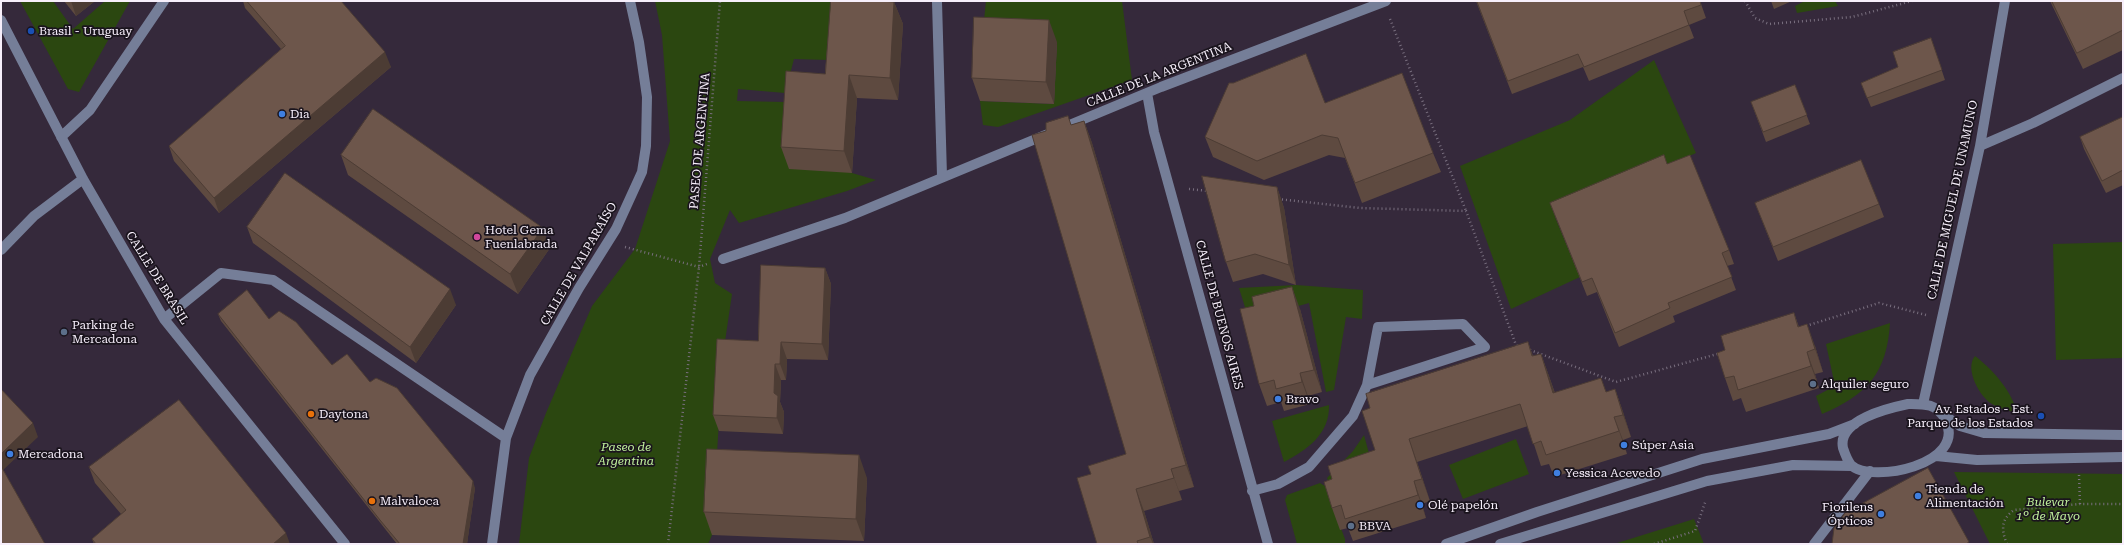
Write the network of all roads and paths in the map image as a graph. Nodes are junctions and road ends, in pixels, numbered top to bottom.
1 (164, 1) edge
2 (630, 1) edge
3 (720, 1) edge
4 (1745, 1) edge
5 (1912, 1) edge
6 (2005, 1) edge
7 (937, 2) dead end
8 (1385, 2) edge
9 (1, 20) edge
10 (2123, 78) edge
11 (1147, 93) junction
12 (62, 137) junction
13 (1980, 146) junction
14 (942, 176) junction
15 (83, 179) junction
16 (1171, 187) junction
17 (1210, 192) edge
18 (1273, 199) edge
19 (1466, 211) junction
20 (606, 244) junction
21 (1, 250) edge
22 (723, 259) joint
23 (699, 267) junction
24 (164, 318) junction
25 (1942, 320) junction
26 (1805, 327) edge
27 (1723, 352) edge
28 (1367, 385) junction
29 (1923, 404) junction
30 (1942, 413) junction
31 (1855, 424) junction
32 (2123, 434) edge
33 (506, 438) junction
34 (1936, 456) junction
35 (2123, 457) edge
36 (2078, 458) junction
37 (1852, 466) junction
38 (1870, 471) junction
39 (1714, 480) junction
40 (1252, 491) junction
41 (2080, 504) junction
42 (2123, 504) edge
43 (345, 544) edge
44 (492, 544) edge
45 (668, 544) edge
46 (1268, 544) edge
47 (1446, 544) edge
48 (1500, 544) edge
49 (1654, 544) edge
50 (1814, 544) edge
51 (2007, 544) edge

1 - 12 street
2 - 20 street, CALLE DE VALPARAÍSO
3 - 23 path, PASEO DE ARGENTINA
4 - 5 path
6 - 13 street, CALLE DE MIGUEL DE UNAMUNO
7 - 14 street
8 - 11 street, CALLE DE LA ARGENTINA
8 - 19 path
9 - 12 street, CALLE DE BRASIL
10 - 13 street
11 - 14 street, CALLE DE LA ARGENTINA
11 - 16 street, CALLE DE BUENOS AIRES
12 - 15 street, CALLE DE BRASIL
13 - 25 street, CALLE DE MIGUEL DE UNAMUNO
14 - 22 street, CALLE DE LA ARGENTINA
15 - 21 street
15 - 24 street, CALLE DE BRASIL
16 - 17 path
16 - 40 street, CALLE DE BUENOS AIRES
18 - 19 path
19 - 27 path
20 - 23 path
20 - 33 street, CALLE DE VALPARAÍSO
22 - 23 path
23 - 45 path, PASEO DE ARGENTINA
24 - 33 street
24 - 43 street, CALLE DE BRASIL
25 - 26 path
25 - 29 street, CALLE DE MIGUEL DE UNAMUNO
28 - 28 street
28 - 40 street
29 - 30 street
29 - 31 street
30 - 32 street
30 - 34 street
31 - 37 street
31 - 47 street
33 - 44 street, CALLE DE VALPARAÍSO
34 - 36 street
34 - 38 street
35 - 36 street
36 - 41 path
37 - 38 street
37 - 39 street
38 - 50 street
39 - 48 street
39 - 49 path
40 - 46 street, CALLE DE BUENOS AIRES
41 - 42 path
41 - 51 path

